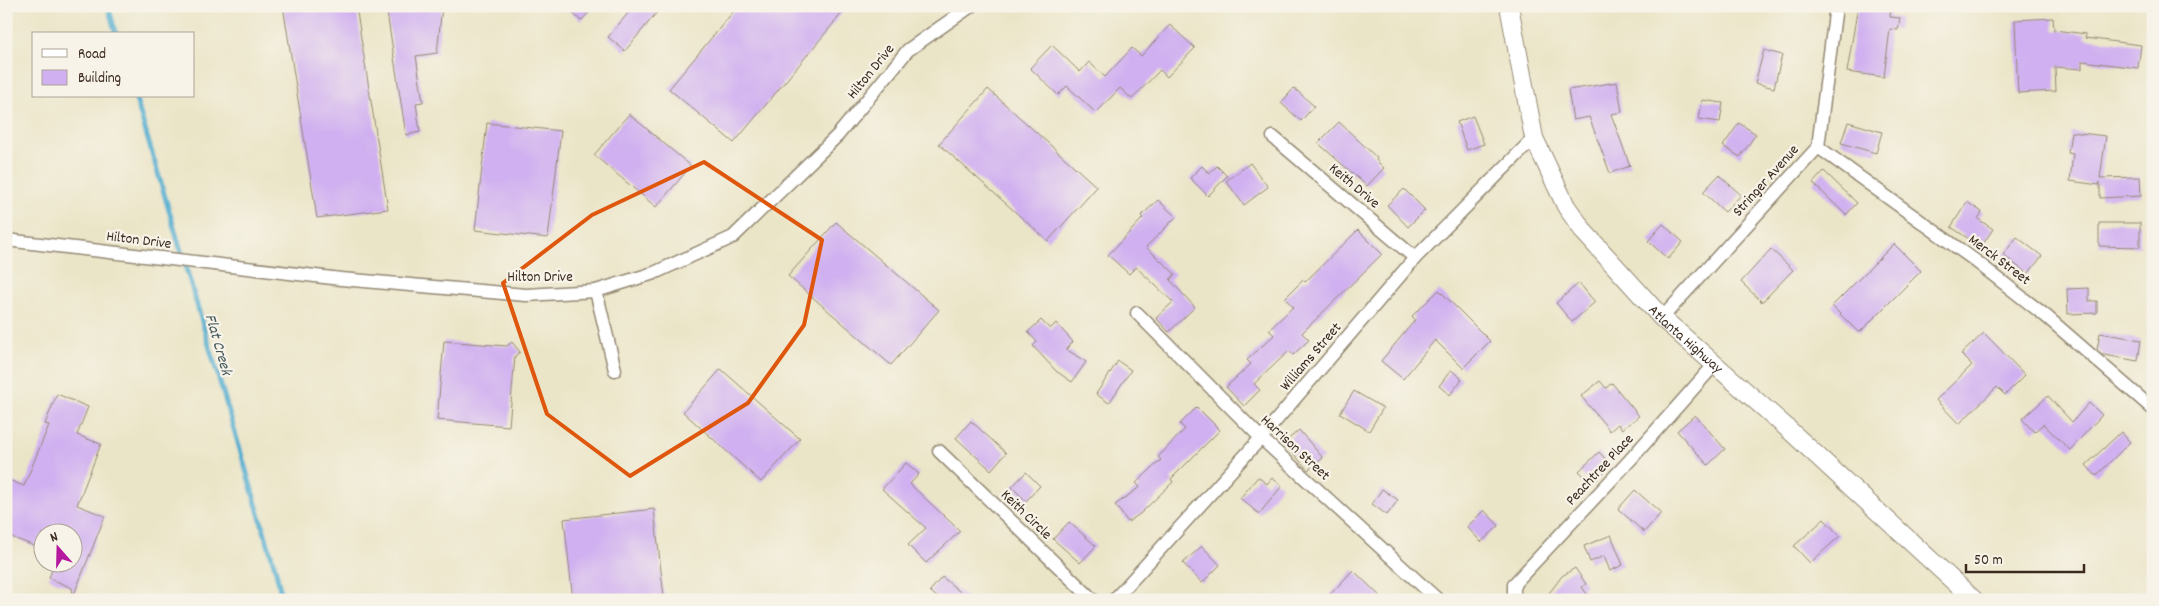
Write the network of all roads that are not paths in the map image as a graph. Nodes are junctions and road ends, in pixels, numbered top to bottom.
1 (971, 6) edge
2 (1509, 6) edge
3 (1836, 6) edge
4 (1273, 137) dead end
5 (1534, 138) junction
6 (1818, 147) junction
7 (6, 240) edge
8 (1416, 258) junction
9 (596, 291) junction
10 (1137, 313) dead end
11 (1662, 318) junction
12 (1715, 364) junction
13 (615, 370) dead end
14 (2153, 409) edge
15 (1261, 438) junction
16 (938, 451) dead end
17 (1514, 598) dead end
18 (1093, 600) edge
19 (1114, 600) edge
20 (1438, 600) edge
21 (1974, 600) edge

1 - 9 street, Hilton Drive
2 - 5 main road, Atlanta Highway
3 - 6 street, Stringer Avenue
4 - 8 street, Keith Drive
5 - 8 street, Williams Street
5 - 11 main road, Atlanta Highway
6 - 11 street, Stringer Avenue
6 - 14 street, Merck Street
7 - 9 street, Hilton Drive
8 - 15 street, Williams Street
9 - 13 street
10 - 15 street, Harrison Street
11 - 12 main road, Atlanta Highway
12 - 17 street, Peachtree Place
12 - 21 main road, Atlanta Highway
15 - 19 street, Williams Street
15 - 20 street, Harrison Street
16 - 18 street, Keith Circle

